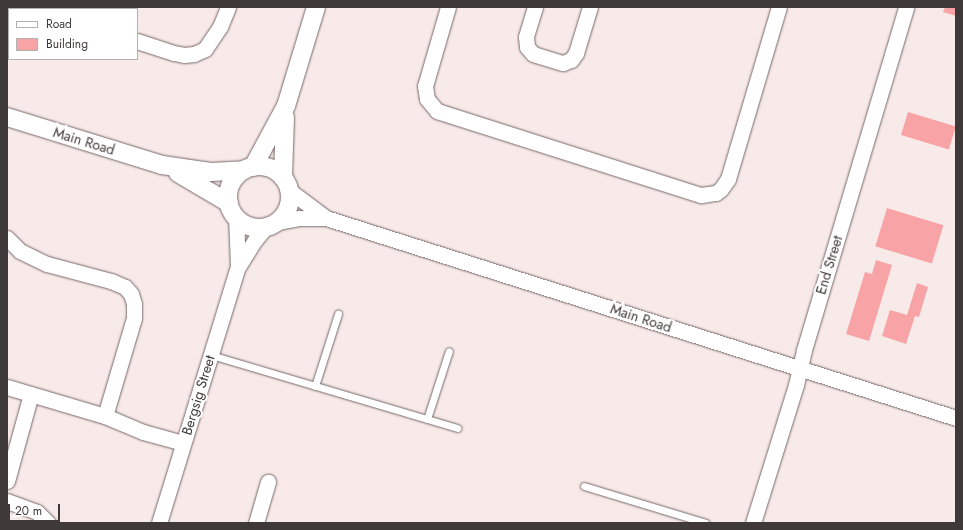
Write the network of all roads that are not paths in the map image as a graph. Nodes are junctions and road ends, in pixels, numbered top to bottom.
1 (228, 7) edge
2 (316, 7) edge
3 (448, 7) edge
4 (535, 7) edge
5 (590, 7) edge
6 (779, 7) edge
7 (906, 7) edge
8 (138, 41) edge
9 (286, 106) junction
10 (7, 117) edge
11 (162, 165) junction
12 (249, 168) junction
13 (286, 184) junction
14 (232, 210) junction
15 (326, 218) junction
16 (272, 224) junction
17 (7, 238) edge
18 (238, 267) junction
19 (338, 314) dead end
20 (449, 351) dead end
21 (211, 355) junction
22 (800, 368) junction
23 (315, 386) junction
24 (7, 387) edge
25 (31, 394) junction
26 (105, 416) junction
27 (956, 418) edge
28 (428, 419) junction
29 (457, 428) dead end
30 (183, 443) junction
31 (7, 481) edge
32 (268, 482) dead end
33 (584, 486) dead end
34 (7, 501) edge
35 (48, 523) edge
36 (159, 523) edge
37 (256, 523) edge
38 (706, 523) edge
39 (753, 523) edge

1 - 8 street
2 - 9 street
3 - 6 street
4 - 5 street
7 - 22 street, End Street
9 - 12 street
9 - 13 street
10 - 11 street, Main Road
11 - 12 street, Main Road
11 - 14 street, Main Road
12 - 13 street
12 - 14 street
13 - 15 street, Main Road
13 - 16 street
14 - 16 street
14 - 18 street, Bergsig Street
15 - 16 street, Main Road
15 - 22 street, Main Road
16 - 18 street, Bergsig Street
17 - 26 street
18 - 21 street, Bergsig Street
19 - 23 lane
20 - 28 lane
21 - 23 lane
21 - 30 street, Bergsig Street
22 - 27 street, Main Road
22 - 39 street, End Street
23 - 28 lane
24 - 25 street
25 - 26 street
25 - 31 street
26 - 30 street
28 - 29 lane
30 - 36 street, Bergsig Street
32 - 37 street
33 - 38 lane
34 - 35 street

